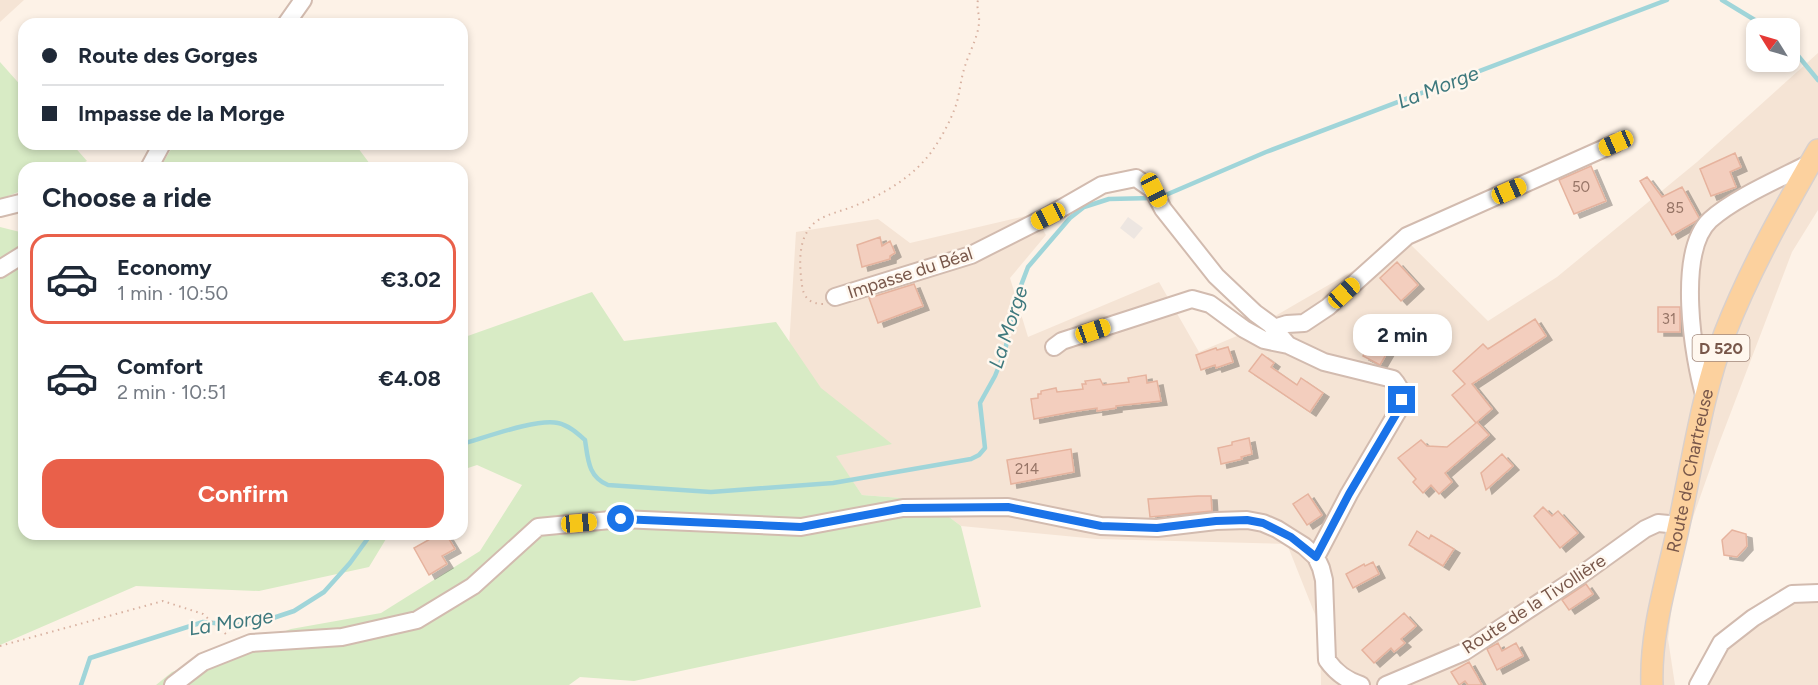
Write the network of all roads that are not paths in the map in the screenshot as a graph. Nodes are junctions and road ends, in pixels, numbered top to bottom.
1 (303, 0) edge
2 (290, 18) edge
3 (1616, 143) dead end
4 (1814, 157) edge
5 (18, 204) edge
6 (0, 208) edge
7 (18, 258) edge
8 (0, 268) edge
9 (836, 297) road end
10 (1274, 328) junction
11 (1288, 345) junction
12 (1054, 346) dead end
13 (1705, 398) junction
14 (1679, 525) junction
15 (1316, 557) junction
16 (1818, 593) edge
17 (1661, 600) junction
18 (173, 685) edge
19 (1361, 685) edge
20 (1369, 685) edge
21 (1387, 685) edge
22 (1652, 685) edge
23 (1664, 685) edge
24 (1698, 685) edge

1 - 2 street
3 - 10 street
4 - 13 main road, Route de Chartreuse / D 520
4 - 13 street
5 - 6 street
7 - 8 street
9 - 10 street, Impasse du Béal
10 - 11 street, Impasse du Béal
11 - 12 street
11 - 15 street
13 - 14 main road, Route de Chartreuse / D 520
14 - 17 main road, Route de Chartreuse / D 520
14 - 21 street, Route de la Tivollière
15 - 18 street
15 - 19 street
16 - 24 street
17 - 22 main road, Route de Chartreuse / D 520
17 - 23 main road, Route de Chartreuse / D 520
20 - 21 street, Route de la Tivollière

